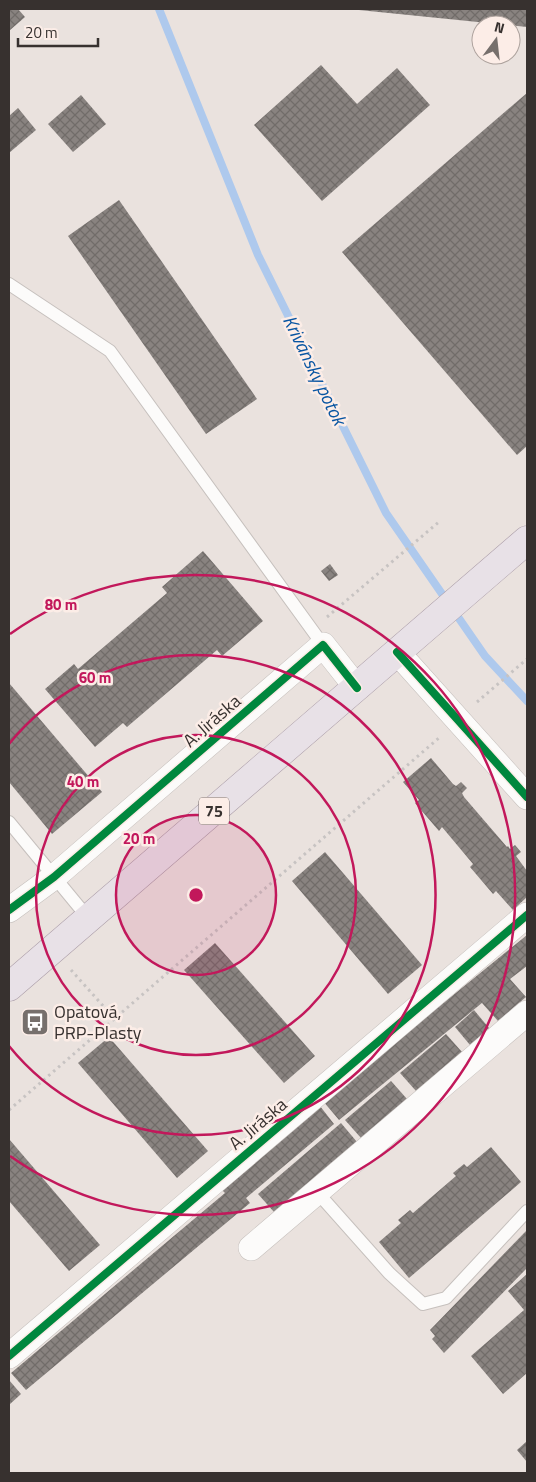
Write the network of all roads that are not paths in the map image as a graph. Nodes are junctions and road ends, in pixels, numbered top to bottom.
1 (9, 284) edge
2 (527, 540) edge
3 (323, 645) junction
4 (397, 652) junction
5 (357, 688) junction
6 (527, 798) edge
7 (9, 822) edge
8 (54, 877) junction
9 (9, 910) edge
10 (527, 915) edge
11 (89, 919) junction
12 (9, 987) edge
13 (527, 1013) edge
14 (317, 1192) junction
15 (527, 1211) edge
16 (251, 1248) dead end
17 (9, 1356) edge

1 - 3 lane
2 - 4 main road, 75
3 - 5 street
3 - 8 street, A. Jiráska
4 - 5 main road, 75
4 - 6 street
5 - 11 main road, 75
7 - 8 lane
8 - 9 street, A. Jiráska
8 - 11 lane
10 - 17 street, A. Jiráska
11 - 12 main road, 75
13 - 14 street
14 - 15 lane
14 - 16 street

